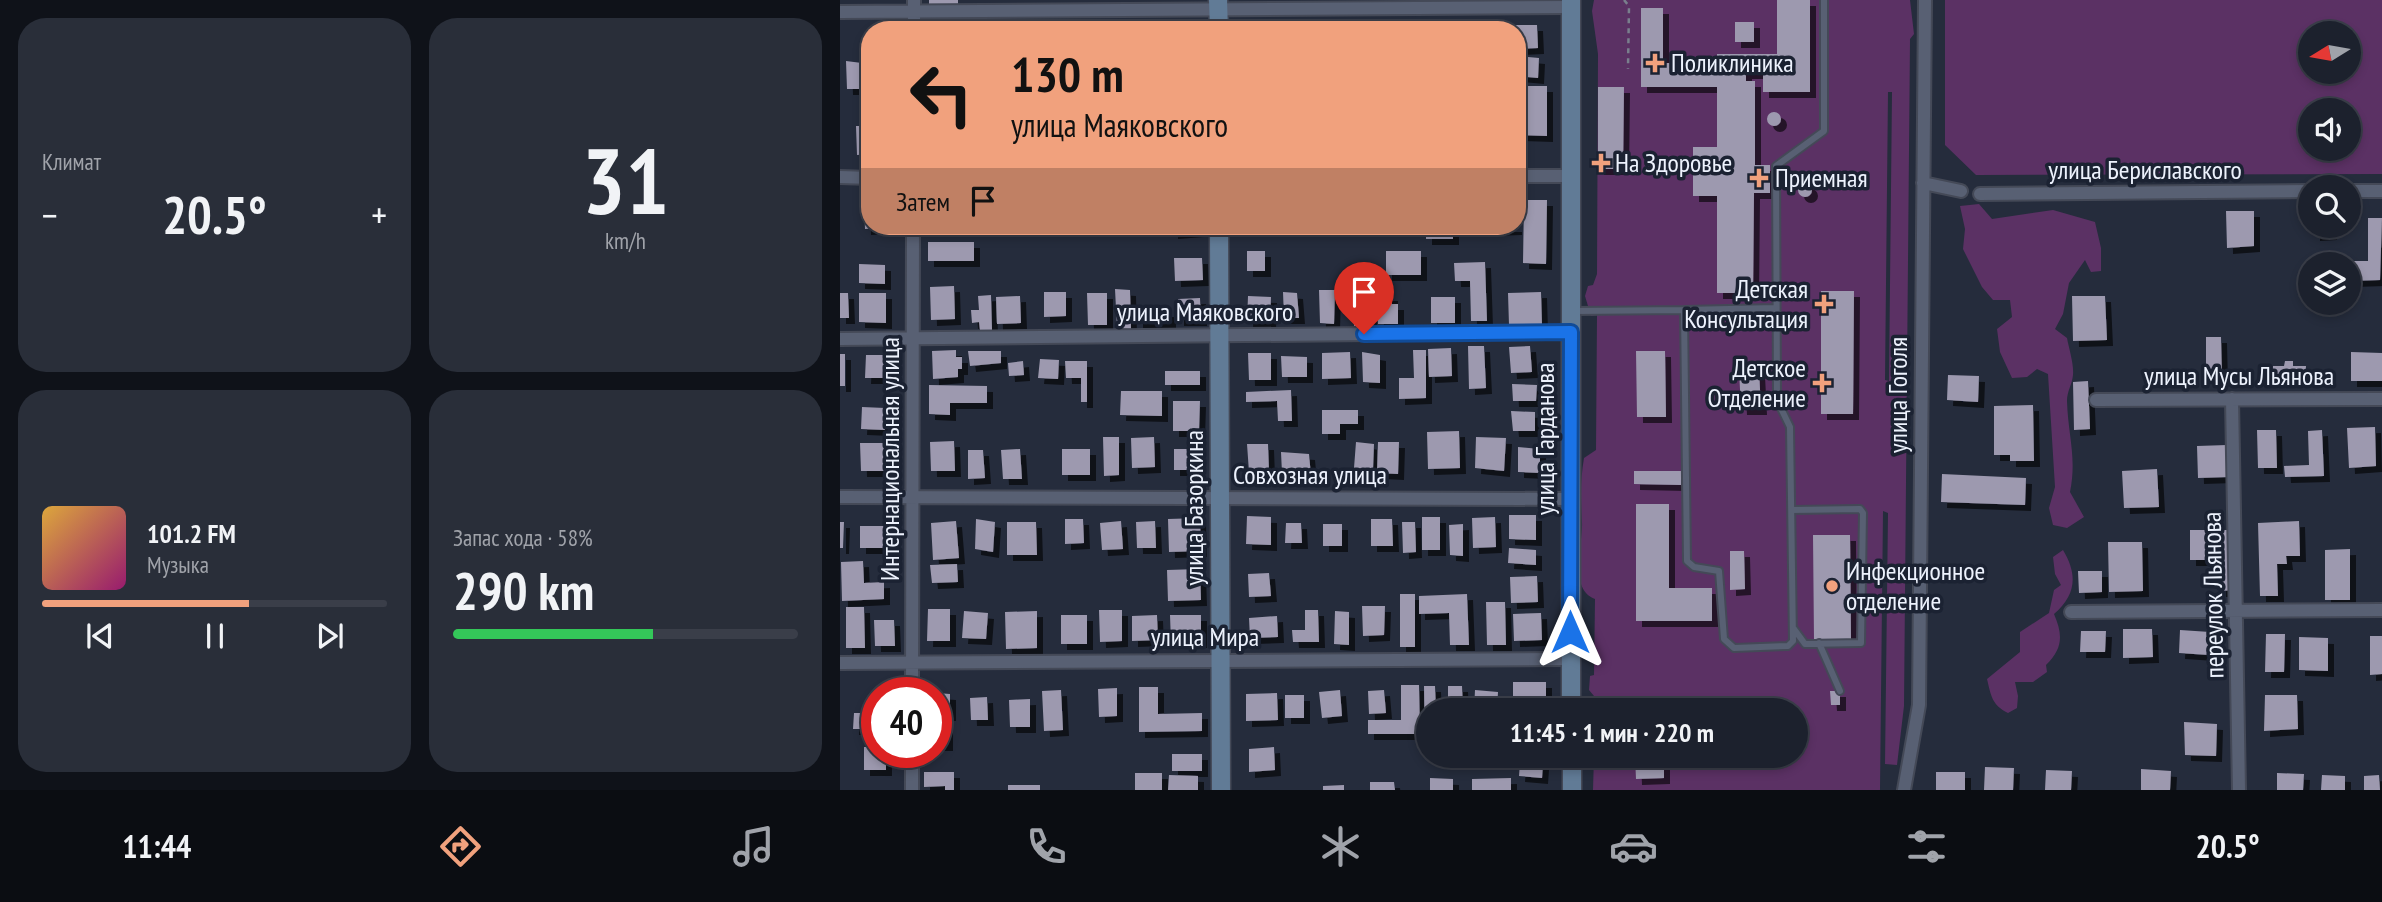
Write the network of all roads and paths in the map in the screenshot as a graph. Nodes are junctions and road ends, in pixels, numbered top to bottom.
1 (1624, 0) edge
2 (1630, 0) edge
3 (1824, 0) edge
4 (1925, 0) edge
5 (1572, 4) edge
6 (1219, 5) edge
7 (914, 6) edge
8 (1629, 6) junction
9 (840, 12) edge
10 (1628, 69) dead end
11 (1526, 176) edge
12 (1571, 176) junction
13 (840, 177) edge
14 (861, 178) edge
15 (1923, 183) junction
16 (1961, 191) dead end
17 (2298, 191) edge
18 (2361, 191) edge
19 (2382, 191) edge
20 (1980, 194) dead end
21 (913, 235) edge
22 (1219, 235) edge
23 (1775, 308) junction
24 (1684, 310) junction
25 (1571, 311) junction
26 (1571, 332) junction
27 (1219, 335) junction
28 (913, 337) junction
29 (840, 339) edge
30 (2232, 399) junction
31 (2382, 399) edge
32 (2096, 400) dead end
33 (840, 498) edge
34 (1220, 498) junction
35 (913, 499) junction
36 (1571, 499) junction
37 (1791, 510) junction
38 (2235, 610) junction
39 (2382, 610) edge
40 (2071, 612) dead end
41 (1793, 627) junction
42 (1819, 643) junction
43 (1570, 659) junction
44 (1221, 660) junction
45 (840, 663) edge
46 (912, 663) junction
47 (912, 677) edge
48 (1840, 691) dead end
49 (1571, 698) edge
50 (912, 768) edge
51 (1572, 768) edge
52 (912, 790) edge
53 (1221, 790) edge
54 (1572, 790) edge
55 (1904, 790) edge
56 (2239, 790) edge

1 - 8 path
2 - 8 path
3 - 23 lane
4 - 15 street, улица Гоголя
5 - 6 street
5 - 12 street, улица Гарданова
6 - 7 street
7 - 9 street
8 - 10 path
11 - 12 street
12 - 25 street, улица Гарданова
13 - 14 street
15 - 16 street
15 - 55 street, улица Гоголя
17 - 20 street, улица Бериславского
18 - 19 street
21 - 28 street, Интернациональная улица
22 - 27 street, улица Базоркина
23 - 24 lane
23 - 37 lane
24 - 25 lane
24 - 41 lane
25 - 26 street, улица Гарданова
26 - 27 street, улица Маяковского
26 - 36 street, улица Гарданова
27 - 28 street, улица Маяковского
27 - 34 street, улица Базоркина
28 - 29 street, улица Маяковского
28 - 35 street, Интернациональная улица
30 - 31 street, улица Мусы Льянова
30 - 32 street, улица Мусы Льянова
30 - 38 street, переулок Льянова
33 - 35 street, Совхозная улица
34 - 35 street, Совхозная улица
34 - 36 street, Совхозная улица
34 - 44 street, улица Базоркина
35 - 46 street, Интернациональная улица
36 - 43 street, улица Гарданова
37 - 41 lane
37 - 42 lane
38 - 39 street
38 - 40 street
38 - 56 street, переулок Льянова
41 - 42 lane
42 - 48 lane
43 - 44 street, улица Мира
43 - 49 street, улица Гарданова
44 - 46 street, улица Мира
44 - 53 street, улица Базоркина
45 - 46 street, улица Мира
46 - 47 street, Интернациональная улица
50 - 52 street
51 - 54 street

